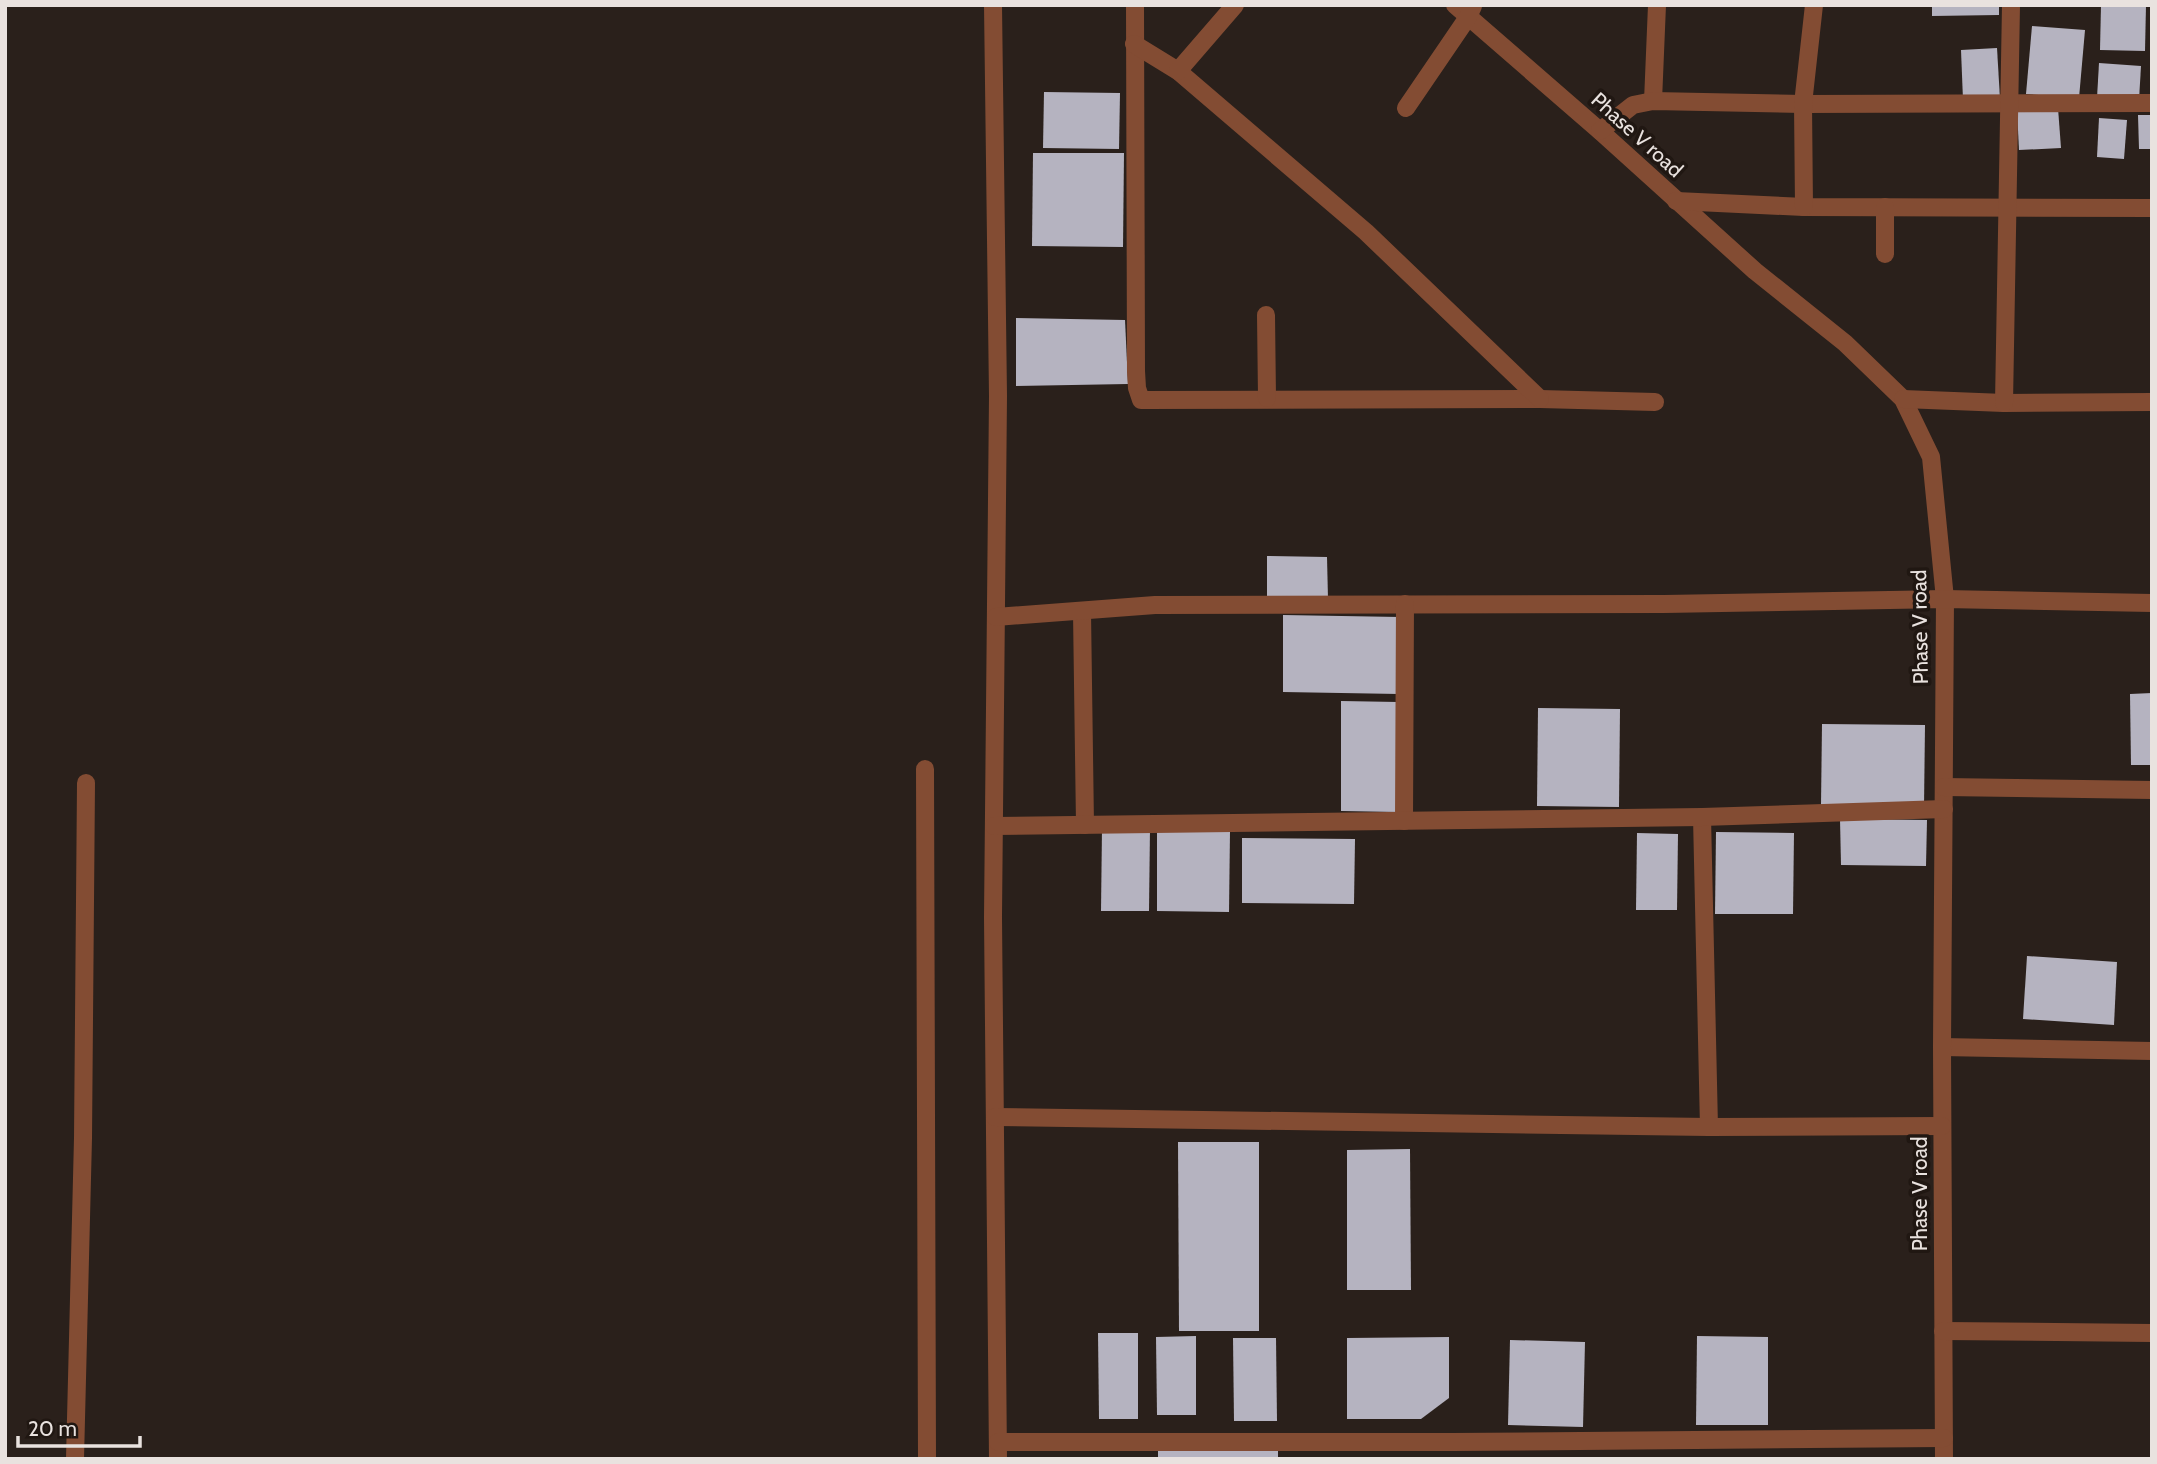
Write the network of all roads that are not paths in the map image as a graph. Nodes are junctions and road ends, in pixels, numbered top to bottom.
1 (993, 5) edge
2 (1135, 5) edge
3 (1235, 5) edge
4 (1657, 5) edge
5 (1814, 5) edge
6 (2011, 5) edge
7 (1465, 9) edge
8 (1134, 44) junction
9 (1178, 71) junction
10 (1653, 101) junction
11 (2010, 103) junction
12 (2152, 103) edge
13 (1803, 104) junction
14 (1406, 108) dead end
15 (1600, 131) junction
16 (1676, 201) junction
17 (1804, 207) junction
18 (1885, 207) junction
19 (2007, 208) junction
20 (2152, 208) edge
21 (1885, 254) dead end
22 (1266, 314) dead end
23 (1267, 398) junction
24 (1540, 399) junction
25 (1903, 399) junction
26 (1655, 402) dead end
27 (2152, 402) edge
28 (2004, 403) junction
29 (1945, 599) junction
30 (2152, 603) edge
31 (1405, 604) junction
32 (1082, 612) junction
33 (996, 617) junction
34 (925, 769) dead end
35 (86, 783) dead end
36 (1944, 786) junction
37 (2152, 790) edge
38 (1944, 809) junction
39 (1702, 817) junction
40 (1404, 821) junction
41 (1086, 825) junction
42 (994, 826) junction
43 (1942, 1047) junction
44 (2152, 1051) edge
45 (995, 1117) junction
46 (1942, 1126) junction
47 (1709, 1127) junction
48 (1943, 1331) junction
49 (2152, 1333) edge
50 (1944, 1438) junction
51 (998, 1450) edge
52 (75, 1459) edge
53 (927, 1459) edge
54 (1944, 1459) edge

1 - 33 street
2 - 8 street
3 - 9 street
4 - 10 street
5 - 13 street
6 - 11 street
7 - 14 street
7 - 15 street, Phase V road
8 - 9 street
8 - 23 street
9 - 24 street
10 - 13 street
10 - 15 street
11 - 12 street
11 - 13 street
11 - 19 street
13 - 17 street
15 - 16 street, Phase V road
16 - 17 street
16 - 25 street, Phase V road
17 - 18 street
18 - 19 street
18 - 21 street
19 - 20 street
19 - 28 street
22 - 23 street
23 - 24 street
24 - 26 street
25 - 28 street
25 - 29 street, Phase V road
27 - 28 street
29 - 30 street
29 - 31 street
29 - 36 street, Phase V road
31 - 32 street
31 - 40 street
32 - 33 street
32 - 41 street
33 - 42 street
34 - 53 street
35 - 52 street
36 - 37 street
36 - 38 street, Phase V road
38 - 39 street
38 - 43 street, Phase V road
39 - 40 street
39 - 47 street
40 - 41 street
41 - 42 street
42 - 45 street
43 - 44 street
43 - 46 street, Phase V road
45 - 47 street
45 - 51 street
46 - 47 street
46 - 48 street, Phase V road
48 - 49 street
48 - 50 street, Phase V road
50 - 51 street
50 - 54 street, Phase V road

